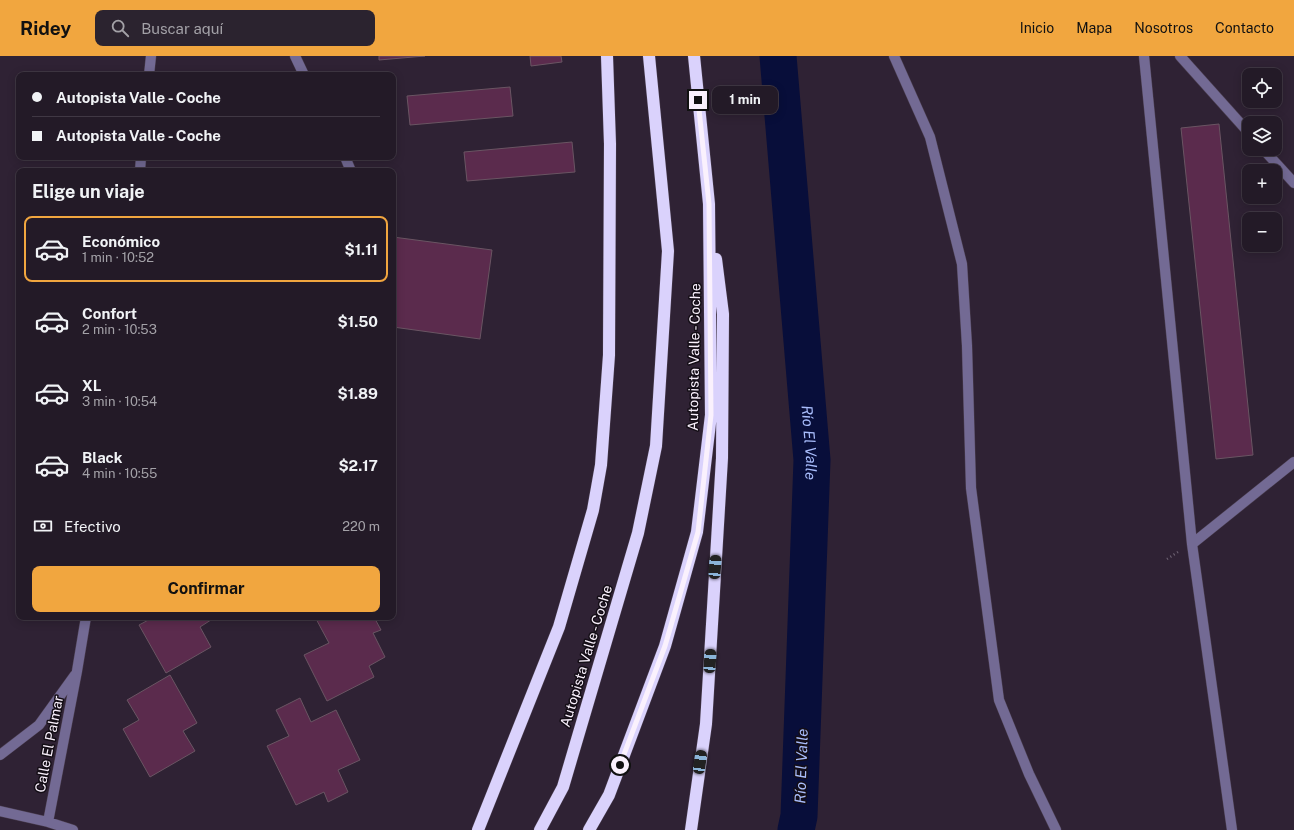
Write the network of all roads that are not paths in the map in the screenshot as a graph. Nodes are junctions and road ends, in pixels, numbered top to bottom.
1 (151, 56) edge
2 (295, 56) edge
3 (607, 56) edge
4 (649, 56) edge
5 (694, 56) edge
6 (894, 56) edge
7 (1144, 56) edge
8 (1180, 56) edge
9 (149, 72) edge
10 (303, 72) edge
11 (1242, 125) edge
12 (1269, 156) edge
13 (1294, 183) edge
14 (709, 204) junction
15 (1294, 462) edge
16 (1192, 544) junction
17 (86, 620) edge
18 (77, 671) junction
19 (0, 755) edge
20 (0, 811) edge
21 (48, 822) junction
22 (73, 830) edge
23 (478, 830) edge
24 (540, 830) edge
25 (589, 830) edge
26 (691, 830) edge
27 (1056, 830) edge
28 (1232, 830) edge

1 - 9 street
2 - 10 street
3 - 23 highway
4 - 24 highway, Autopista Valle - Coche
5 - 14 highway, Autopista Valle - Coche
6 - 27 street
7 - 16 street
8 - 11 street
12 - 13 street
14 - 25 highway, Autopista Valle - Coche
14 - 26 highway
15 - 16 street
16 - 28 street
17 - 18 street, Calle El Palmar
18 - 19 street, Calle El Palmar
18 - 21 street, Calle El Palmar
20 - 21 street
21 - 22 street

